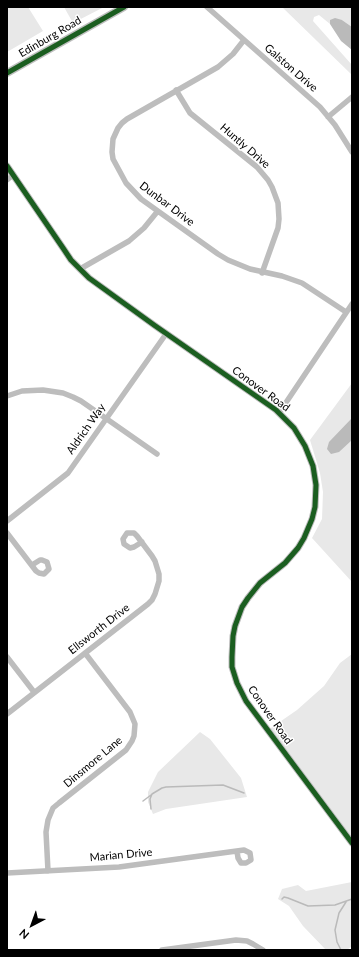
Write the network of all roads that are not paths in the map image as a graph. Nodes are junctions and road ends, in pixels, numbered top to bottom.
1 (124, 7) edge
2 (207, 7) edge
3 (244, 40) junction
4 (7, 73) edge
5 (176, 90) junction
6 (352, 97) edge
7 (328, 117) junction
8 (352, 152) edge
9 (7, 166) edge
10 (10, 178) edge
11 (157, 212) junction
12 (80, 269) junction
13 (262, 273) junction
14 (352, 304) edge
15 (346, 312) junction
16 (166, 334) junction
17 (7, 396) edge
18 (279, 413) junction
19 (106, 418) junction
20 (157, 454) dead end
21 (7, 521) edge
22 (7, 533) edge
23 (142, 542) dead end
24 (32, 565) dead end
25 (85, 653) junction
26 (7, 657) edge
27 (34, 692) junction
28 (7, 714) edge
29 (352, 843) edge
30 (237, 852) dead end
31 (48, 871) junction
32 (7, 873) edge
33 (162, 950) edge
34 (263, 950) edge

1 - 4 main road, Edinburg Road
2 - 3 street, Galston Drive
3 - 5 street, Dunbar Drive
3 - 7 street, Galston Drive
5 - 11 street, Dunbar Drive
5 - 13 street, Huntly Drive
6 - 7 street
7 - 8 street, Galston Drive
9 - 10 street, Conover Road
10 - 12 street, Conover Road
11 - 12 street
11 - 13 street, Dunbar Drive
12 - 16 street, Conover Road
13 - 15 street, Dunbar Drive
14 - 15 street
15 - 18 street
16 - 18 street, Conover Road
16 - 19 street, Aldrich Way
17 - 19 street
18 - 29 street, Conover Road
19 - 20 street
19 - 21 street, Aldrich Way
22 - 24 street
23 - 25 street, Ellsworth Drive
25 - 27 street, Ellsworth Drive
25 - 31 street, Dinsmore Lane
26 - 27 street
27 - 28 street, Ellsworth Drive
30 - 31 street, Marian Drive
31 - 32 street, Marian Drive
33 - 34 street

